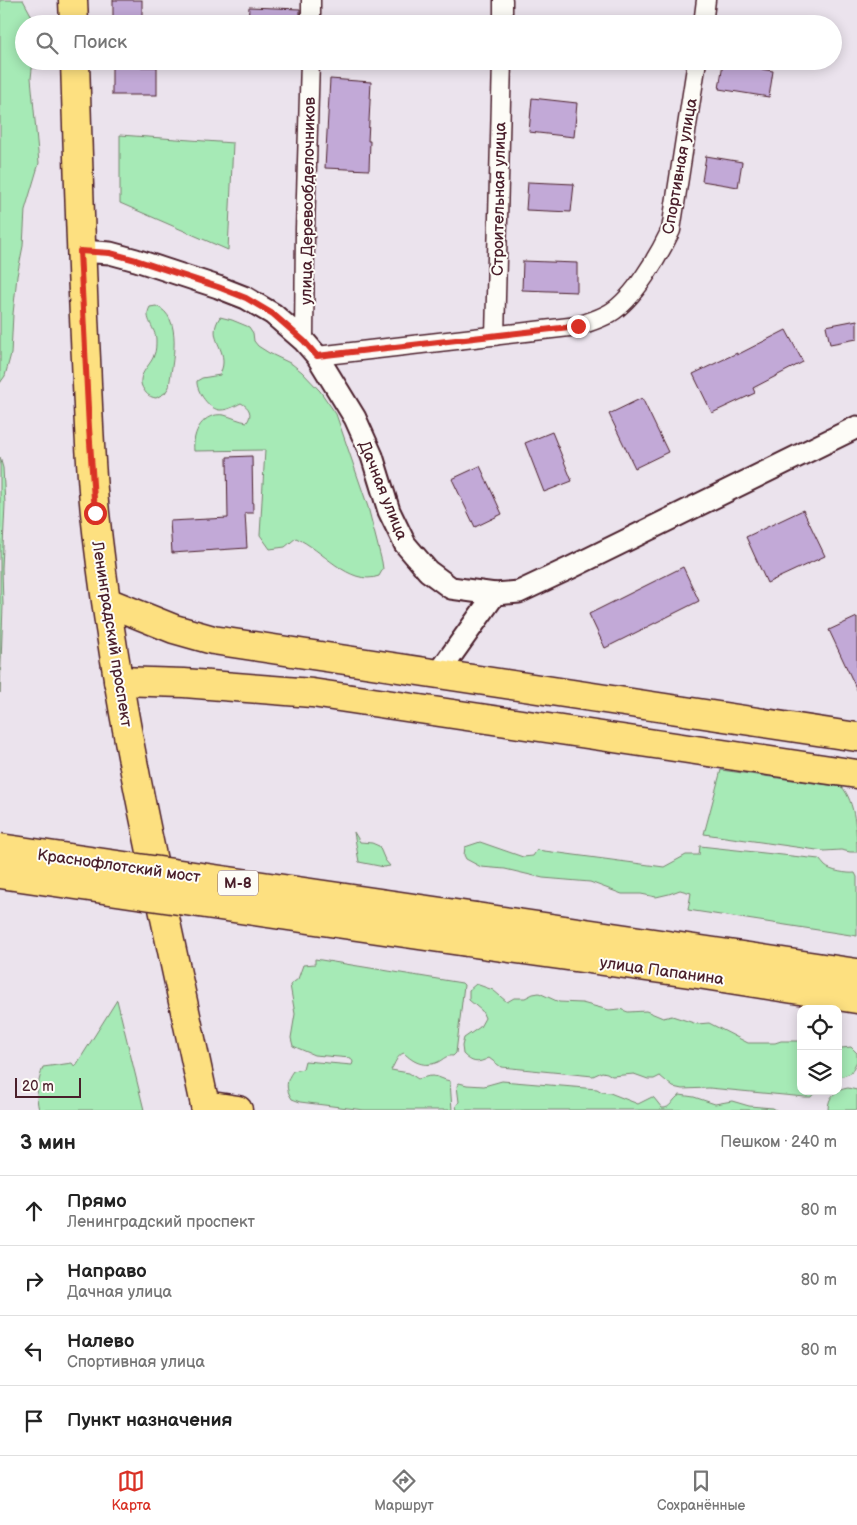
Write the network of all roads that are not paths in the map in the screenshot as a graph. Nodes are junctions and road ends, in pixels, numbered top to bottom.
1 (73, 0) edge
2 (311, 0) edge
3 (503, 0) edge
4 (706, 0) edge
5 (74, 15) edge
6 (311, 15) edge
7 (503, 15) edge
8 (704, 15) edge
9 (75, 70) edge
10 (310, 70) edge
11 (502, 70) edge
12 (696, 70) edge
13 (80, 251) junction
14 (495, 336) junction
15 (311, 349) junction
16 (857, 427) edge
17 (495, 594) junction
18 (107, 602) junction
19 (438, 674) junction
20 (118, 681) junction
21 (857, 737) edge
22 (857, 774) edge
23 (0, 848) edge
24 (0, 874) edge
25 (472, 930) junction
26 (707, 963) junction
27 (849, 970) edge
28 (845, 998) edge
29 (857, 1007) edge
30 (205, 1108) edge
31 (238, 1110) edge

1 - 5 main road
2 - 6 street
3 - 7 street
4 - 8 street
9 - 13 main road, Ленинградский проспект
10 - 15 street, улица Деревообделочников
11 - 14 street, Строительная улица
12 - 14 street, Спортивная улица
13 - 15 street, Дачная улица
13 - 18 main road, Ленинградский проспект
14 - 15 street, Спортивная улица
15 - 17 street, Дачная улица
16 - 17 street, Дачная улица
17 - 19 street
18 - 19 main road
18 - 20 main road, Ленинградский проспект
19 - 21 main road
20 - 22 main road
20 - 30 main road, Ленинградский проспект
23 - 25 main road, Краснофлотский мост / М-8, bridge
24 - 25 main road, Краснофлотский мост / М-8, bridge
25 - 26 main road, улица Папанина / М-8
26 - 27 main road, улица Папанина
26 - 28 main road, улица Папанина
28 - 29 main road, улица Папанина
30 - 31 main road

